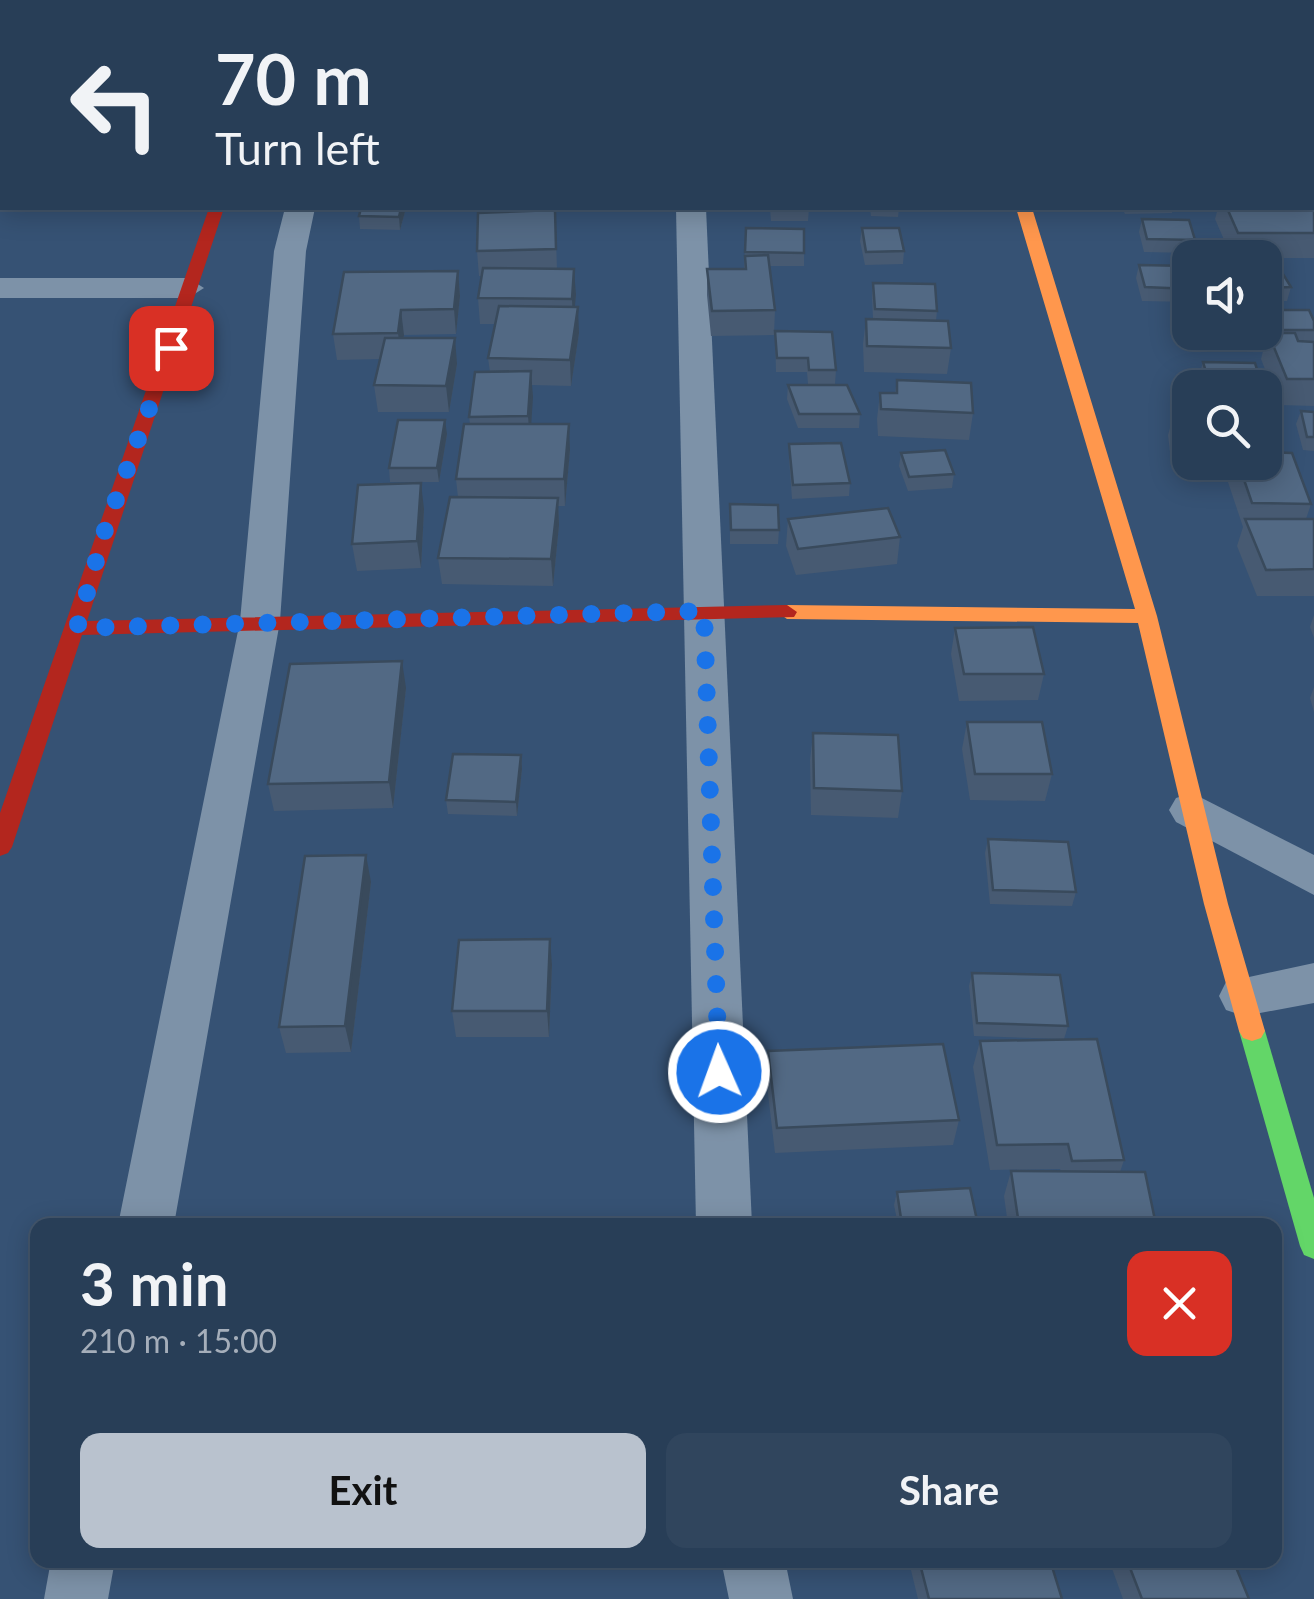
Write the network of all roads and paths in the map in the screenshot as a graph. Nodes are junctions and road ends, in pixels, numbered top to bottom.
1 (215, 210) edge
2 (300, 210) edge
3 (691, 210) edge
4 (1025, 210) edge
5 (0, 288) edge
6 (188, 288) junction
7 (704, 611) junction
8 (1147, 616) junction
9 (260, 621) junction
10 (77, 628) junction
11 (1192, 810) junction
12 (0, 847) edge
13 (1314, 876) edge
14 (1314, 983) edge
15 (1244, 996) junction
16 (147, 1218) edge
17 (724, 1218) edge
18 (1314, 1246) edge
19 (82, 1568) edge
20 (755, 1568) edge
21 (76, 1599) edge
22 (761, 1599) edge

1 - 6 street
2 - 9 street
3 - 7 street
4 - 8 street
5 - 6 street
6 - 10 street
7 - 8 street
7 - 9 street
7 - 17 street
8 - 11 street
9 - 10 street
9 - 16 street
10 - 12 street
11 - 13 street
11 - 15 street
14 - 15 street
15 - 18 street
19 - 21 street
20 - 22 street

